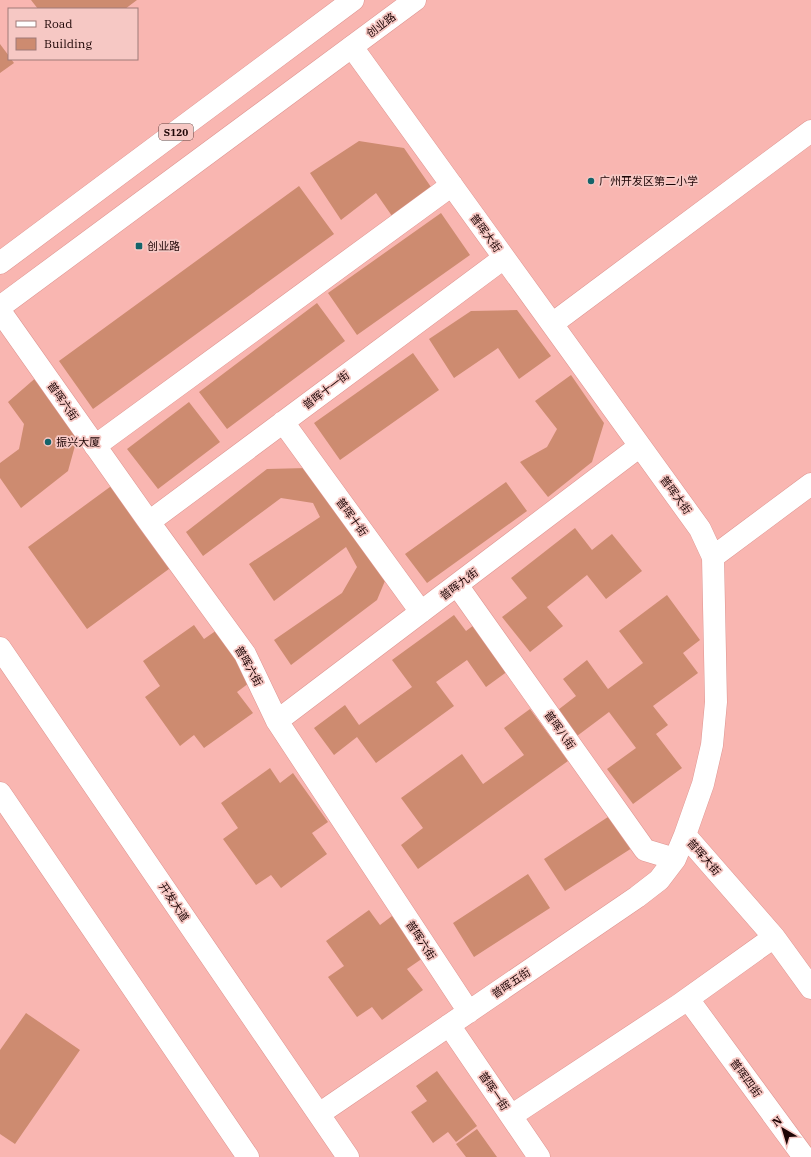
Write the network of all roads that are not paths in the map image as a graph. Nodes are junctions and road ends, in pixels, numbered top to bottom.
1 (353, 0) edge
2 (415, 0) edge
3 (352, 47) junction
4 (811, 131) edge
5 (452, 185) junction
6 (504, 258) junction
7 (0, 263) edge
8 (0, 307) edge
9 (0, 311) edge
10 (552, 324) junction
11 (283, 422) junction
12 (95, 446) junction
13 (640, 446) junction
14 (811, 484) edge
15 (148, 522) junction
16 (713, 557) junction
17 (457, 585) junction
18 (421, 612) junction
19 (0, 648) edge
20 (277, 721) junction
21 (0, 793) edge
22 (685, 835) junction
23 (675, 859) junction
24 (774, 937) junction
25 (810, 983) edge
26 (688, 998) junction
27 (468, 1012) junction
28 (450, 1025) junction
29 (319, 1114) junction
30 (511, 1116) junction
31 (248, 1157) edge
32 (348, 1157) edge
33 (539, 1157) edge
34 (804, 1157) edge

1 - 7 street, S120
2 - 3 street, 创业路
3 - 5 street, 普晖大街
3 - 8 street, 创业路
4 - 10 street
5 - 6 street, 普晖大街
5 - 12 street
6 - 10 street, 普晖大街
6 - 11 street, 普晖十一街
9 - 12 street, 普晖六街
10 - 13 street, 普晖大街
11 - 15 street, 普晖十一街
11 - 18 street, 普晖十街
12 - 15 street, 普晖六街
13 - 16 street, 普晖大街
13 - 17 street, 普晖九街
14 - 16 street
15 - 20 street, 普晖六街
16 - 22 street, 普晖大街
17 - 18 street, 普晖九街
17 - 23 street, 普晖八街
18 - 20 street, 普晖九街
19 - 29 street, 开发大道
20 - 27 street, 普晖六街
21 - 31 street
22 - 23 street, 普晖五街
22 - 24 street, 普晖大街
23 - 27 street, 普晖五街
24 - 25 street, 普晖大街
24 - 26 street
26 - 30 street
26 - 34 street, 普晖四街
27 - 28 street, 普晖五街
28 - 29 street, 普晖五街
28 - 30 street, 普晖一街
29 - 32 street, 开发大道
30 - 33 street, 普晖一街

